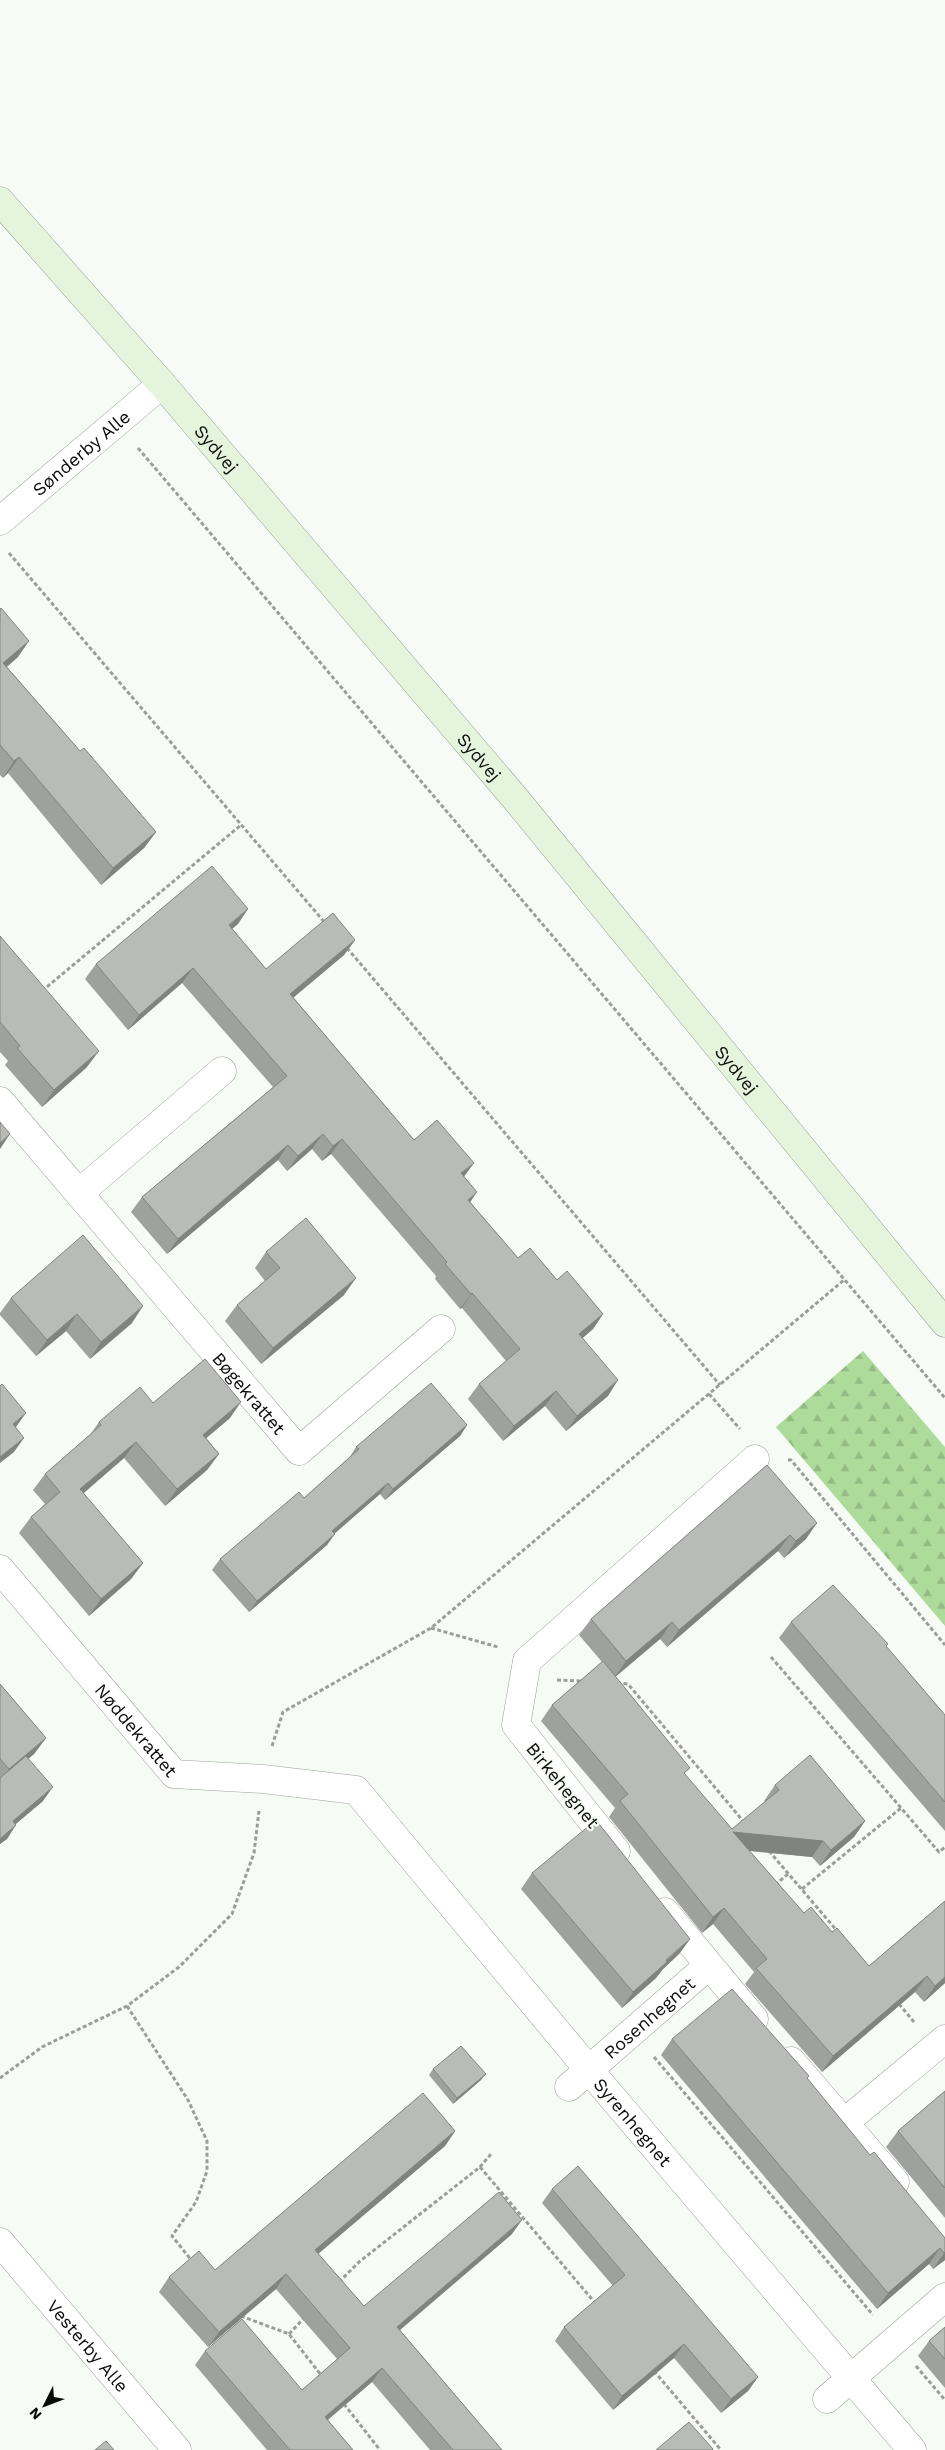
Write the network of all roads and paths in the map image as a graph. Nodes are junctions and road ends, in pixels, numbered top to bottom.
1 (0, 201) edge
2 (162, 384) junction
3 (117, 423) junction
4 (0, 521) edge
5 (6, 550) dead end
6 (241, 824) junction
7 (332, 930) edge
8 (345, 946) edge
9 (38, 995) edge
10 (222, 1071) dead end
11 (0, 1100) edge
12 (79, 1193) junction
13 (844, 1280) junction
14 (945, 1323) edge
15 (441, 1329) dead end
16 (720, 1384) junction
17 (709, 1394) junction
18 (945, 1398) edge
19 (755, 1459) junction
20 (0, 1569) edge
21 (431, 1628) junction
22 (945, 1645) edge
23 (771, 1657) dead end
24 (527, 1667) junction
25 (590, 1682) edge
26 (609, 1683) edge
27 (263, 1779) junction
28 (356, 1790) joint
29 (901, 1808) junction
30 (750, 1828) edge
31 (762, 1843) edge
32 (945, 1848) edge
33 (631, 1870) edge
34 (788, 1874) junction
35 (774, 1886) edge
36 (802, 1889) junction
37 (649, 1892) edge
38 (840, 1934) edge
39 (708, 1966) junction
40 (897, 2002) edge
41 (127, 2006) junction
42 (632, 2032) junction
43 (940, 2043) edge
44 (589, 2070) junction
45 (0, 2078) edge
46 (569, 2088) dead end
47 (845, 2122) junction
48 (491, 2154) dead end
49 (480, 2167) junction
50 (911, 2202) edge
51 (0, 2242) edge
52 (197, 2267) edge
53 (334, 2288) edge
54 (945, 2297) edge
55 (600, 2309) edge
56 (233, 2313) edge
57 (308, 2314) edge
58 (289, 2334) junction
59 (895, 2340) junction
60 (651, 2368) edge
61 (851, 2378) junction
62 (325, 2380) edge
63 (338, 2396) edge
64 (827, 2399) dead end
65 (945, 2400) edge
66 (177, 2450) edge
67 (380, 2450) edge
68 (721, 2450) edge
69 (912, 2450) edge

1 - 2 main road, Sydvej
2 - 3 street, Sønderby Alle
2 - 14 main road, Sydvej
3 - 4 street, Sønderby Alle
3 - 13 path
5 - 6 path
6 - 7 path
6 - 9 path
8 - 16 path
10 - 12 street
11 - 12 street, Bøgekrattet
12 - 15 street, Bøgekrattet
13 - 16 path
13 - 18 path
16 - 17 path
17 - 19 path
17 - 21 path
19 - 22 path
19 - 24 street
20 - 27 street, Nøddekrattet
21 - 24 path
21 - 27 path
23 - 29 path
24 - 25 path
24 - 33 street, Birkehegnet
26 - 30 path
27 - 28 street, Nøddekrattet
27 - 41 path
28 - 44 street, Syrenhegnet
29 - 32 path
29 - 36 path
31 - 34 path
34 - 35 path
34 - 36 path
36 - 38 path
37 - 39 street
39 - 42 street, Rosenhegnet
39 - 47 street
40 - 43 path
41 - 45 path
41 - 52 path
42 - 44 street, Rosenhegnet
42 - 59 path
43 - 47 street
44 - 46 street, Rosenhegnet
44 - 61 street, Syrenhegnet
47 - 50 street
48 - 49 path
49 - 53 path
49 - 55 path
51 - 66 street, Vesterby Alle
54 - 59 street
56 - 58 path
57 - 58 path
58 - 62 path
59 - 61 street
59 - 65 path
60 - 68 path
61 - 64 street
61 - 69 street, Syrenhegnet
63 - 67 path

